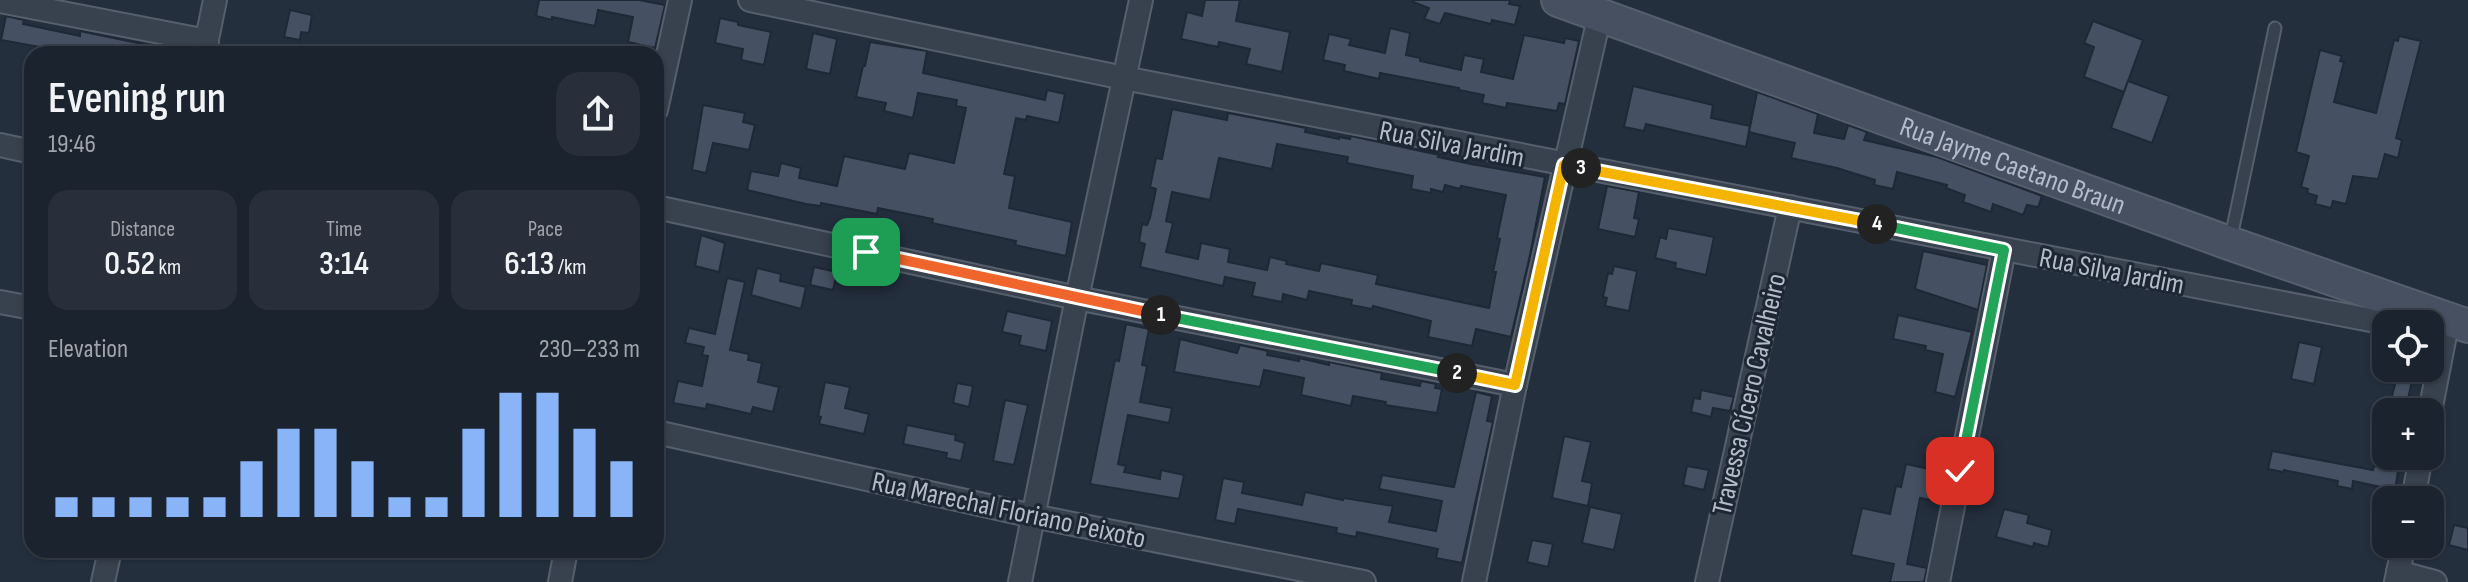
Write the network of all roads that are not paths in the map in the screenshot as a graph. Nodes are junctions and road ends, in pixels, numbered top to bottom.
1 (215, 0) edge
2 (680, 0) edge
3 (750, 0) edge
4 (1141, 0) edge
5 (1558, 0) edge
6 (0, 1) edge
7 (1600, 14) junction
8 (2275, 28) dead end
9 (197, 46) edge
10 (206, 46) edge
11 (664, 73) edge
12 (1124, 78) junction
13 (0, 145) edge
14 (24, 150) edge
15 (1564, 165) junction
16 (1790, 207) junction
17 (664, 209) edge
18 (2229, 243) junction
19 (2004, 250) junction
20 (1077, 298) junction
21 (0, 302) edge
22 (2356, 303) junction
23 (24, 306) edge
24 (2372, 313) edge
25 (2453, 332) edge
26 (1515, 385) junction
27 (2434, 398) edge
28 (664, 434) edge
29 (1033, 516) junction
30 (108, 558) edge
31 (564, 558) edge
32 (2397, 577) edge
33 (103, 582) edge
34 (560, 582) edge
35 (1020, 582) edge
36 (1364, 582) edge
37 (1474, 582) edge
38 (1707, 582) edge
39 (1938, 582) edge
40 (2435, 582) edge

1 - 10 street
2 - 11 street
3 - 12 street, Rua Silva Jardim
4 - 12 street
5 - 7 street, Rua Jayme Caetano Braun
6 - 9 street
7 - 15 street
7 - 18 street, Rua Jayme Caetano Braun
8 - 18 lane
12 - 15 street, Rua Silva Jardim
12 - 20 street
13 - 14 street
15 - 16 street, Rua Silva Jardim
15 - 26 street
16 - 19 street, Rua Silva Jardim
16 - 38 street, Travessa Cícero Cavalheiro
17 - 20 street
18 - 22 street, Rua Jayme Caetano Braun
19 - 22 street, Rua Silva Jardim
19 - 39 street
20 - 26 street
20 - 29 street
21 - 23 street
22 - 24 street, Rua Silva Jardim
22 - 25 street, Rua Jayme Caetano Braun
25 - 27 street
26 - 37 street
28 - 29 street, Rua Marechal Floriano Peixoto
29 - 35 street
29 - 36 street, Rua Marechal Floriano Peixoto
30 - 33 street
31 - 34 street
32 - 40 street

